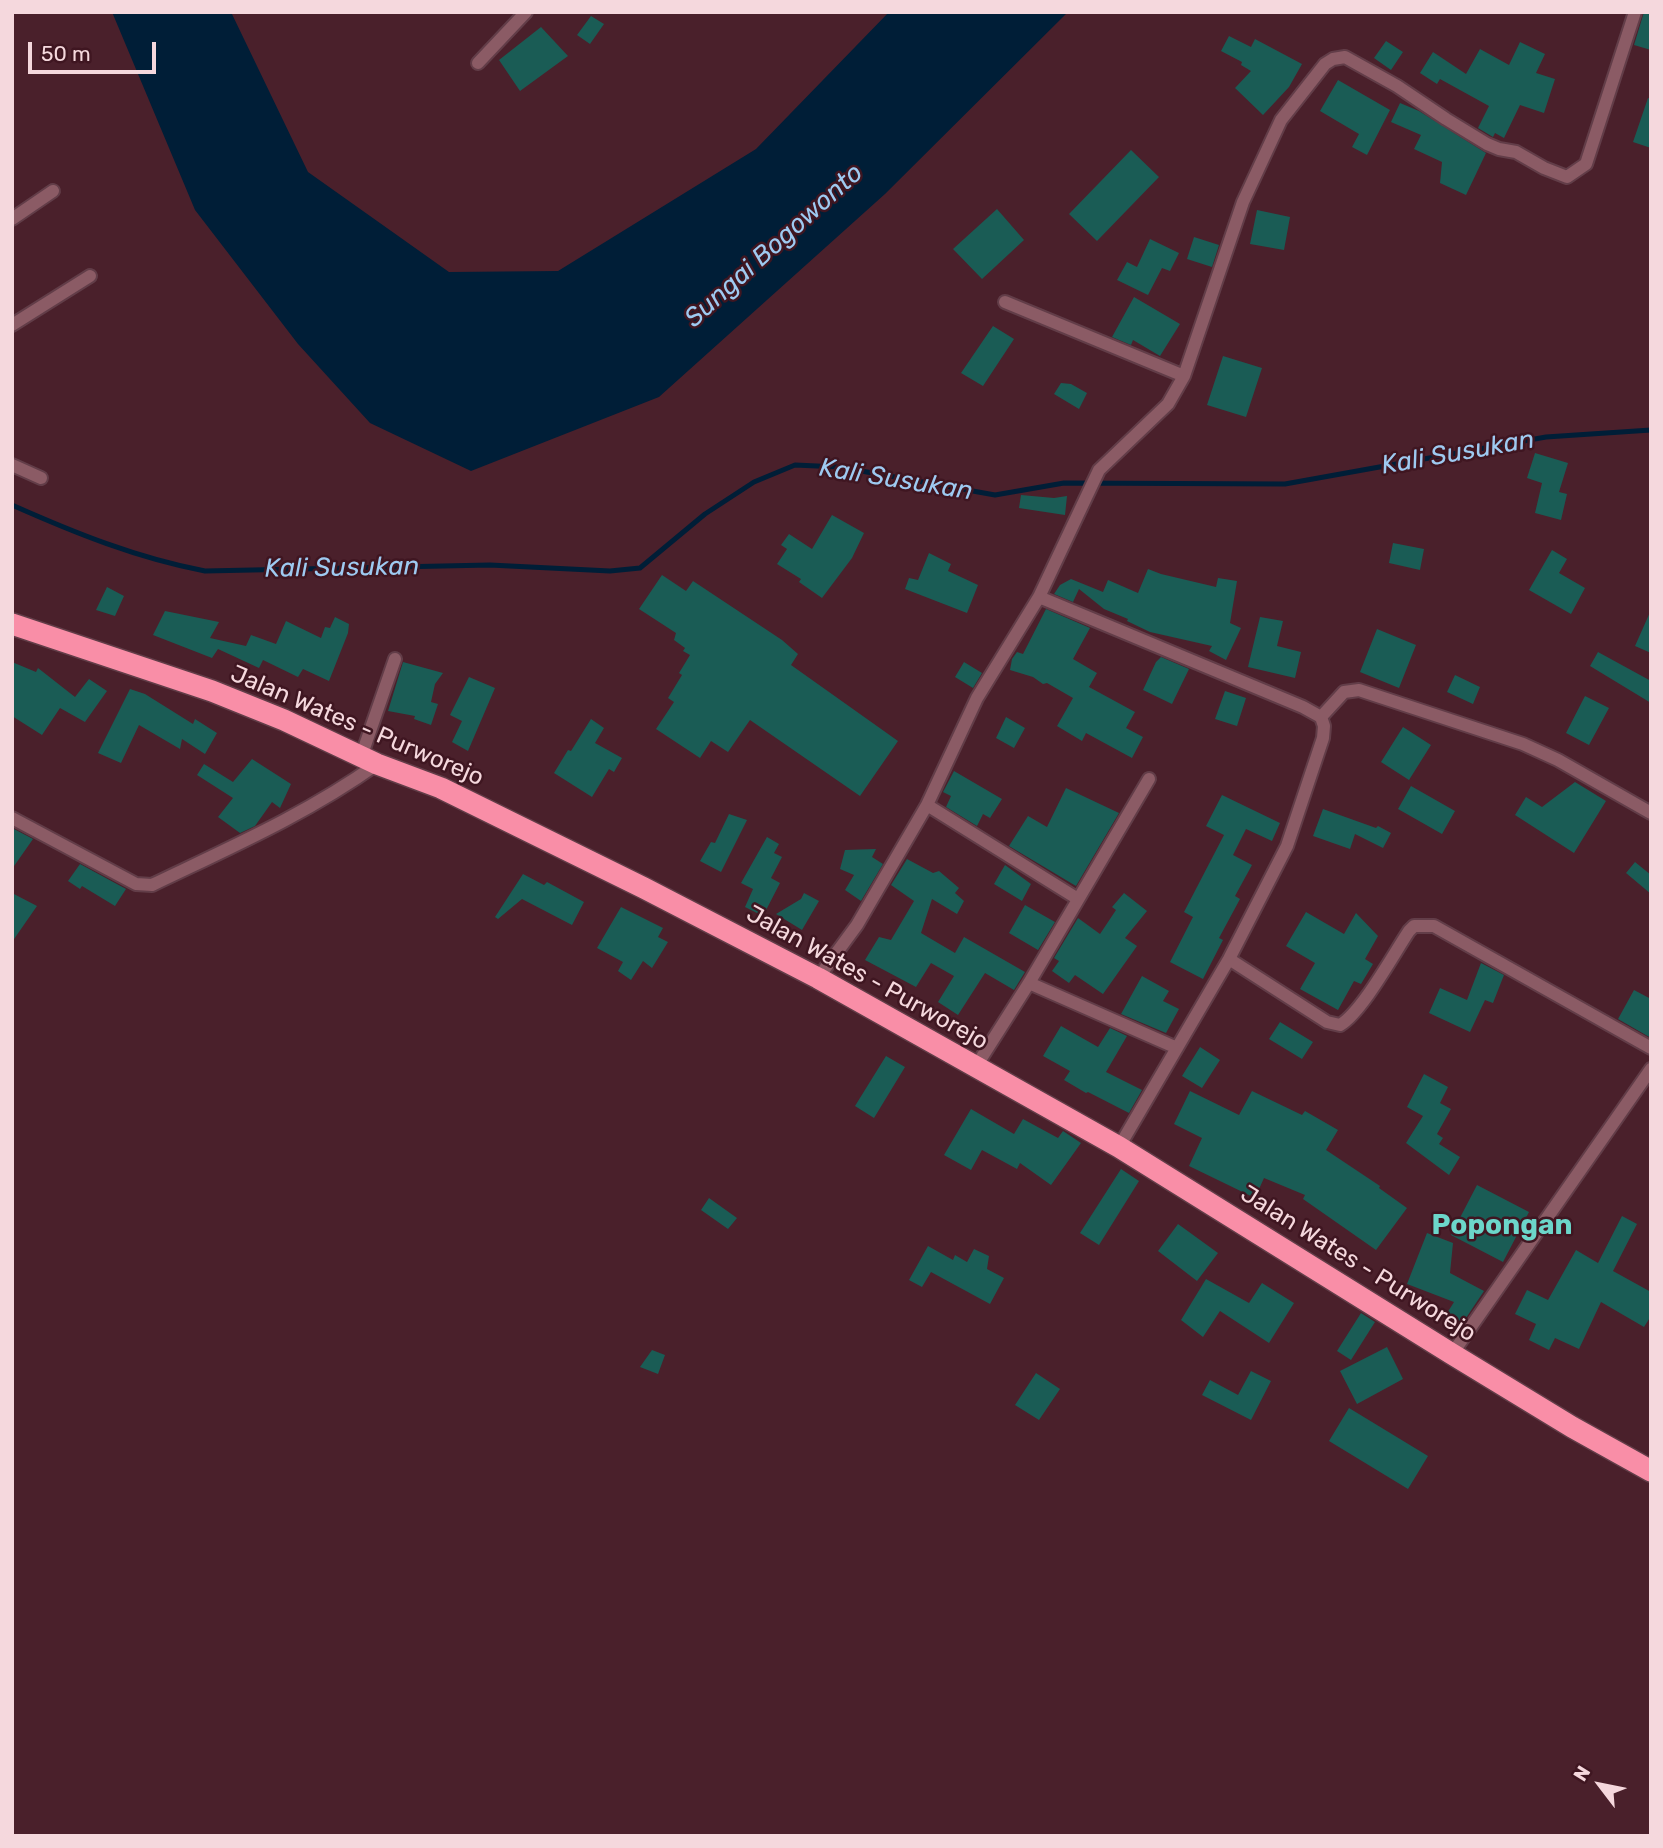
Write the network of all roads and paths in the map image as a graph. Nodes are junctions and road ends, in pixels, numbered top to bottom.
1 (526, 12) edge
2 (1635, 12) edge
3 (478, 63) dead end
4 (53, 191) dead end
5 (12, 219) edge
6 (90, 276) dead end
7 (1005, 302) dead end
8 (12, 325) edge
9 (1184, 376) junction
10 (12, 465) edge
11 (41, 478) dead end
12 (1039, 597) junction
13 (12, 624) edge
14 (395, 659) dead end
15 (1321, 717) junction
16 (369, 760) junction
17 (1149, 779) dead end
18 (927, 805) junction
19 (1651, 813) edge
20 (12, 818) edge
21 (1078, 899) junction
22 (1229, 959) junction
23 (818, 978) junction
24 (1028, 983) junction
25 (1177, 1048) junction
26 (1651, 1048) edge
27 (975, 1068) junction
28 (1651, 1069) edge
29 (1119, 1147) junction
30 (1452, 1354) junction
31 (1651, 1471) edge

1 - 3 street
2 - 9 street
4 - 5 street
6 - 8 street
7 - 9 street
9 - 12 street
10 - 11 street
12 - 15 street
12 - 18 street
13 - 16 highway, Jalan Wates - Purworejo
14 - 16 street
15 - 19 street
15 - 22 street
16 - 20 street
16 - 23 highway, Jalan Wates - Purworejo
17 - 21 street
18 - 21 street
18 - 23 street
21 - 24 street
22 - 25 street
22 - 26 street
23 - 27 highway, Jalan Wates - Purworejo
24 - 25 street
24 - 27 street
25 - 29 street
27 - 29 highway, Jalan Wates - Purworejo
28 - 30 street
29 - 30 highway, Jalan Wates - Purworejo
30 - 31 highway, Jalan Wates - Purworejo

